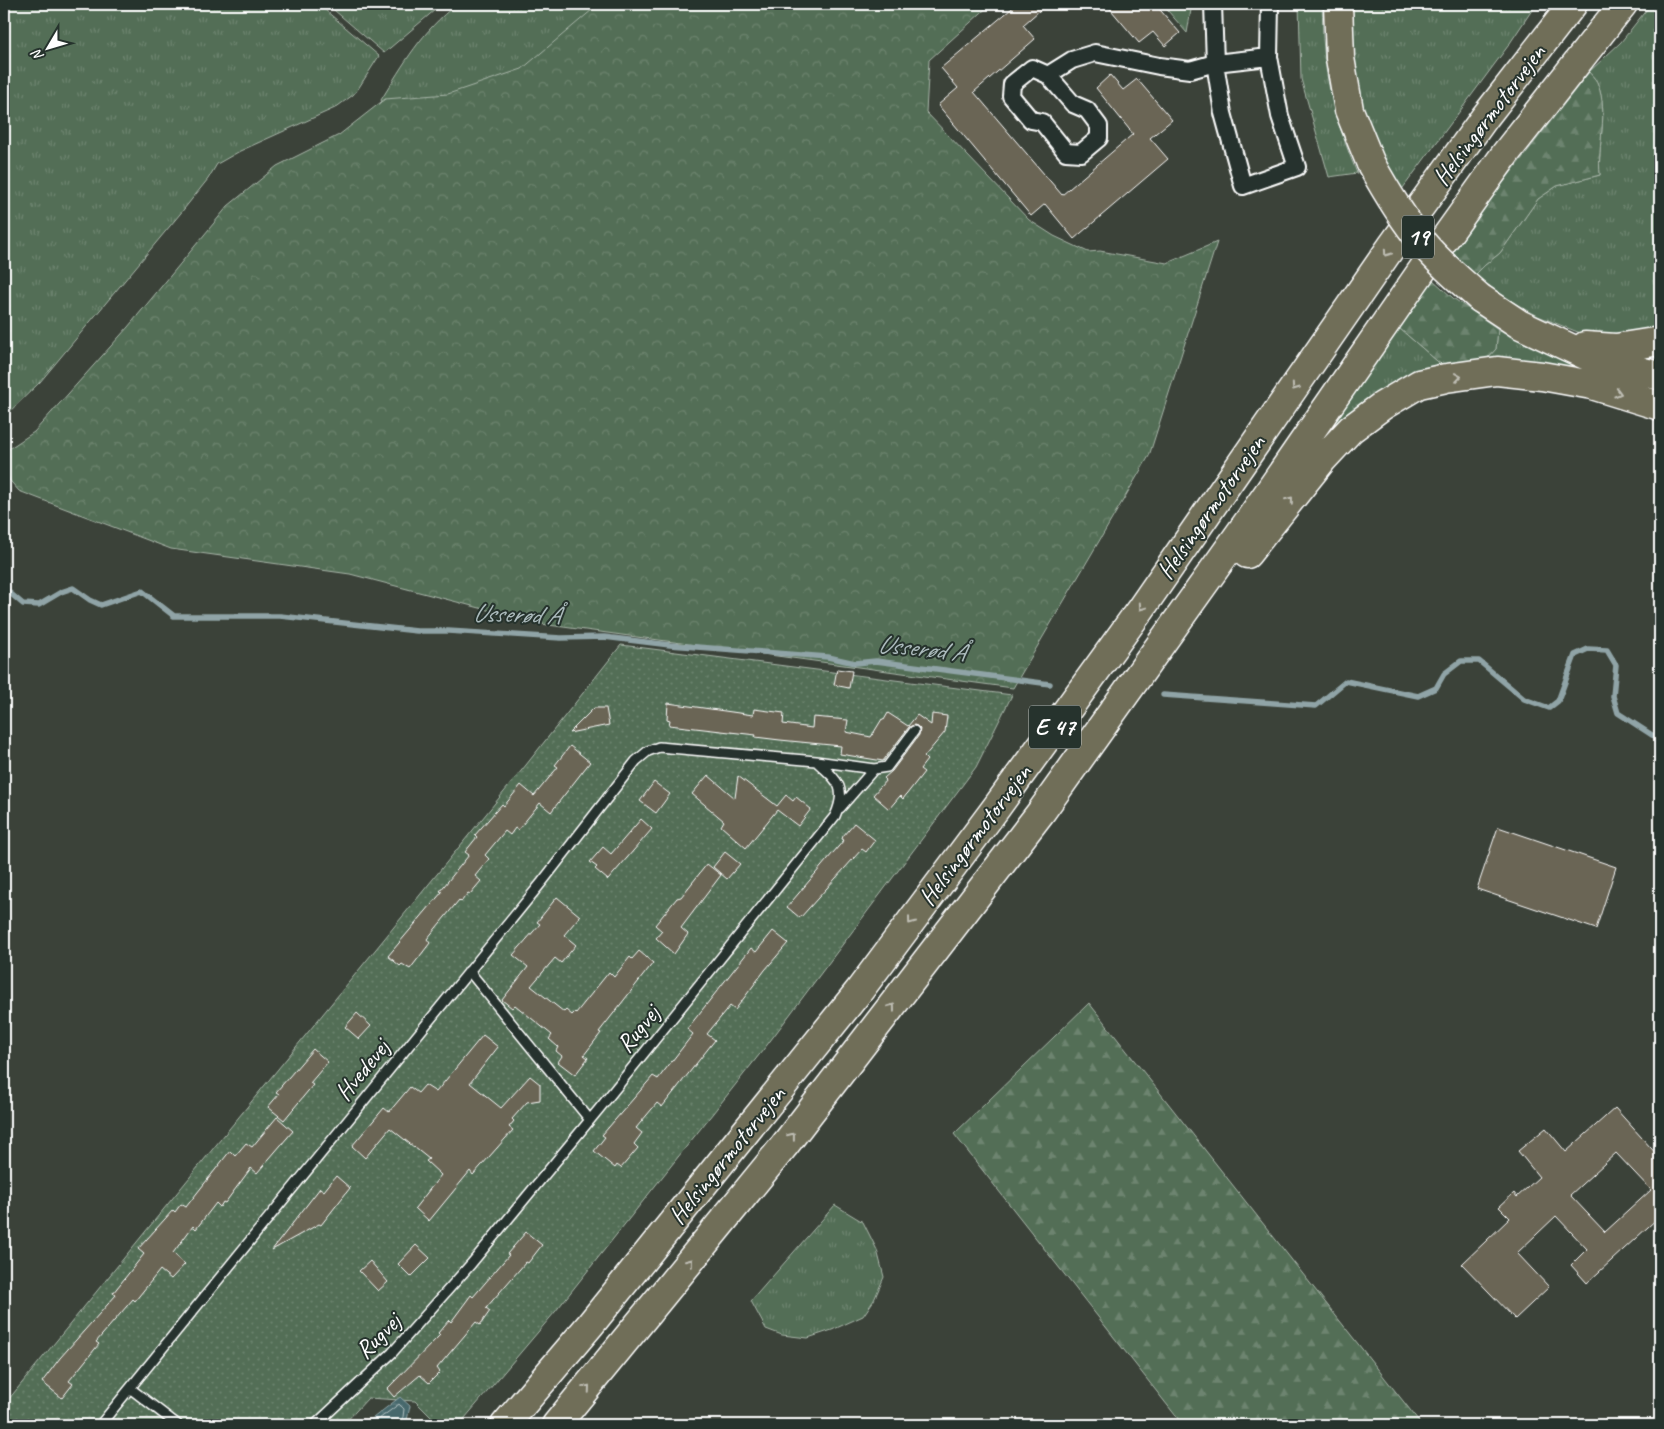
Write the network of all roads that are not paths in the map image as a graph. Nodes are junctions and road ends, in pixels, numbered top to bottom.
1 (1213, 4) edge
2 (1270, 4) edge
3 (1338, 4) edge
4 (1548, 4) edge
5 (1573, 4) edge
6 (1623, 4) edge
7 (1269, 57) junction
8 (1215, 63) junction
9 (1048, 75) junction
10 (1485, 116) junction
11 (1554, 341) junction
12 (1660, 341) edge
13 (1660, 376) edge
14 (1660, 406) edge
15 (914, 730) dead end
16 (816, 761) junction
17 (874, 769) junction
18 (837, 811) junction
19 (1041, 812) junction
20 (469, 971) junction
21 (590, 1120) junction
22 (131, 1389) junction
23 (100, 1425) edge
24 (178, 1425) edge
25 (315, 1425) edge
26 (505, 1425) edge
27 (556, 1425) edge

1 - 8 street
2 - 7 street
3 - 11 highway, 19, bridge
4 - 10 highway
5 - 10 highway, Helsingørmotorvejen / E 47
6 - 19 highway, Helsingørmotorvejen / E 47
7 - 8 street
7 - 8 street
8 - 9 street
9 - 9 street
10 -> 26 highway, Helsingørmotorvejen / E 47
11 - 12 highway
11 - 13 highway, 19
19 -> 14 highway
15 - 17 lane, Rugvej
16 - 17 lane
16 - 18 lane
16 - 20 lane, Hvedevej
17 - 18 lane, Rugvej
18 - 21 lane, Rugvej
27 -> 19 highway, Helsingørmotorvejen / E 47
20 - 21 lane
20 - 22 lane, Hvedevej
21 - 25 lane, Rugvej
22 - 23 lane, Hvedevej
22 - 24 lane

